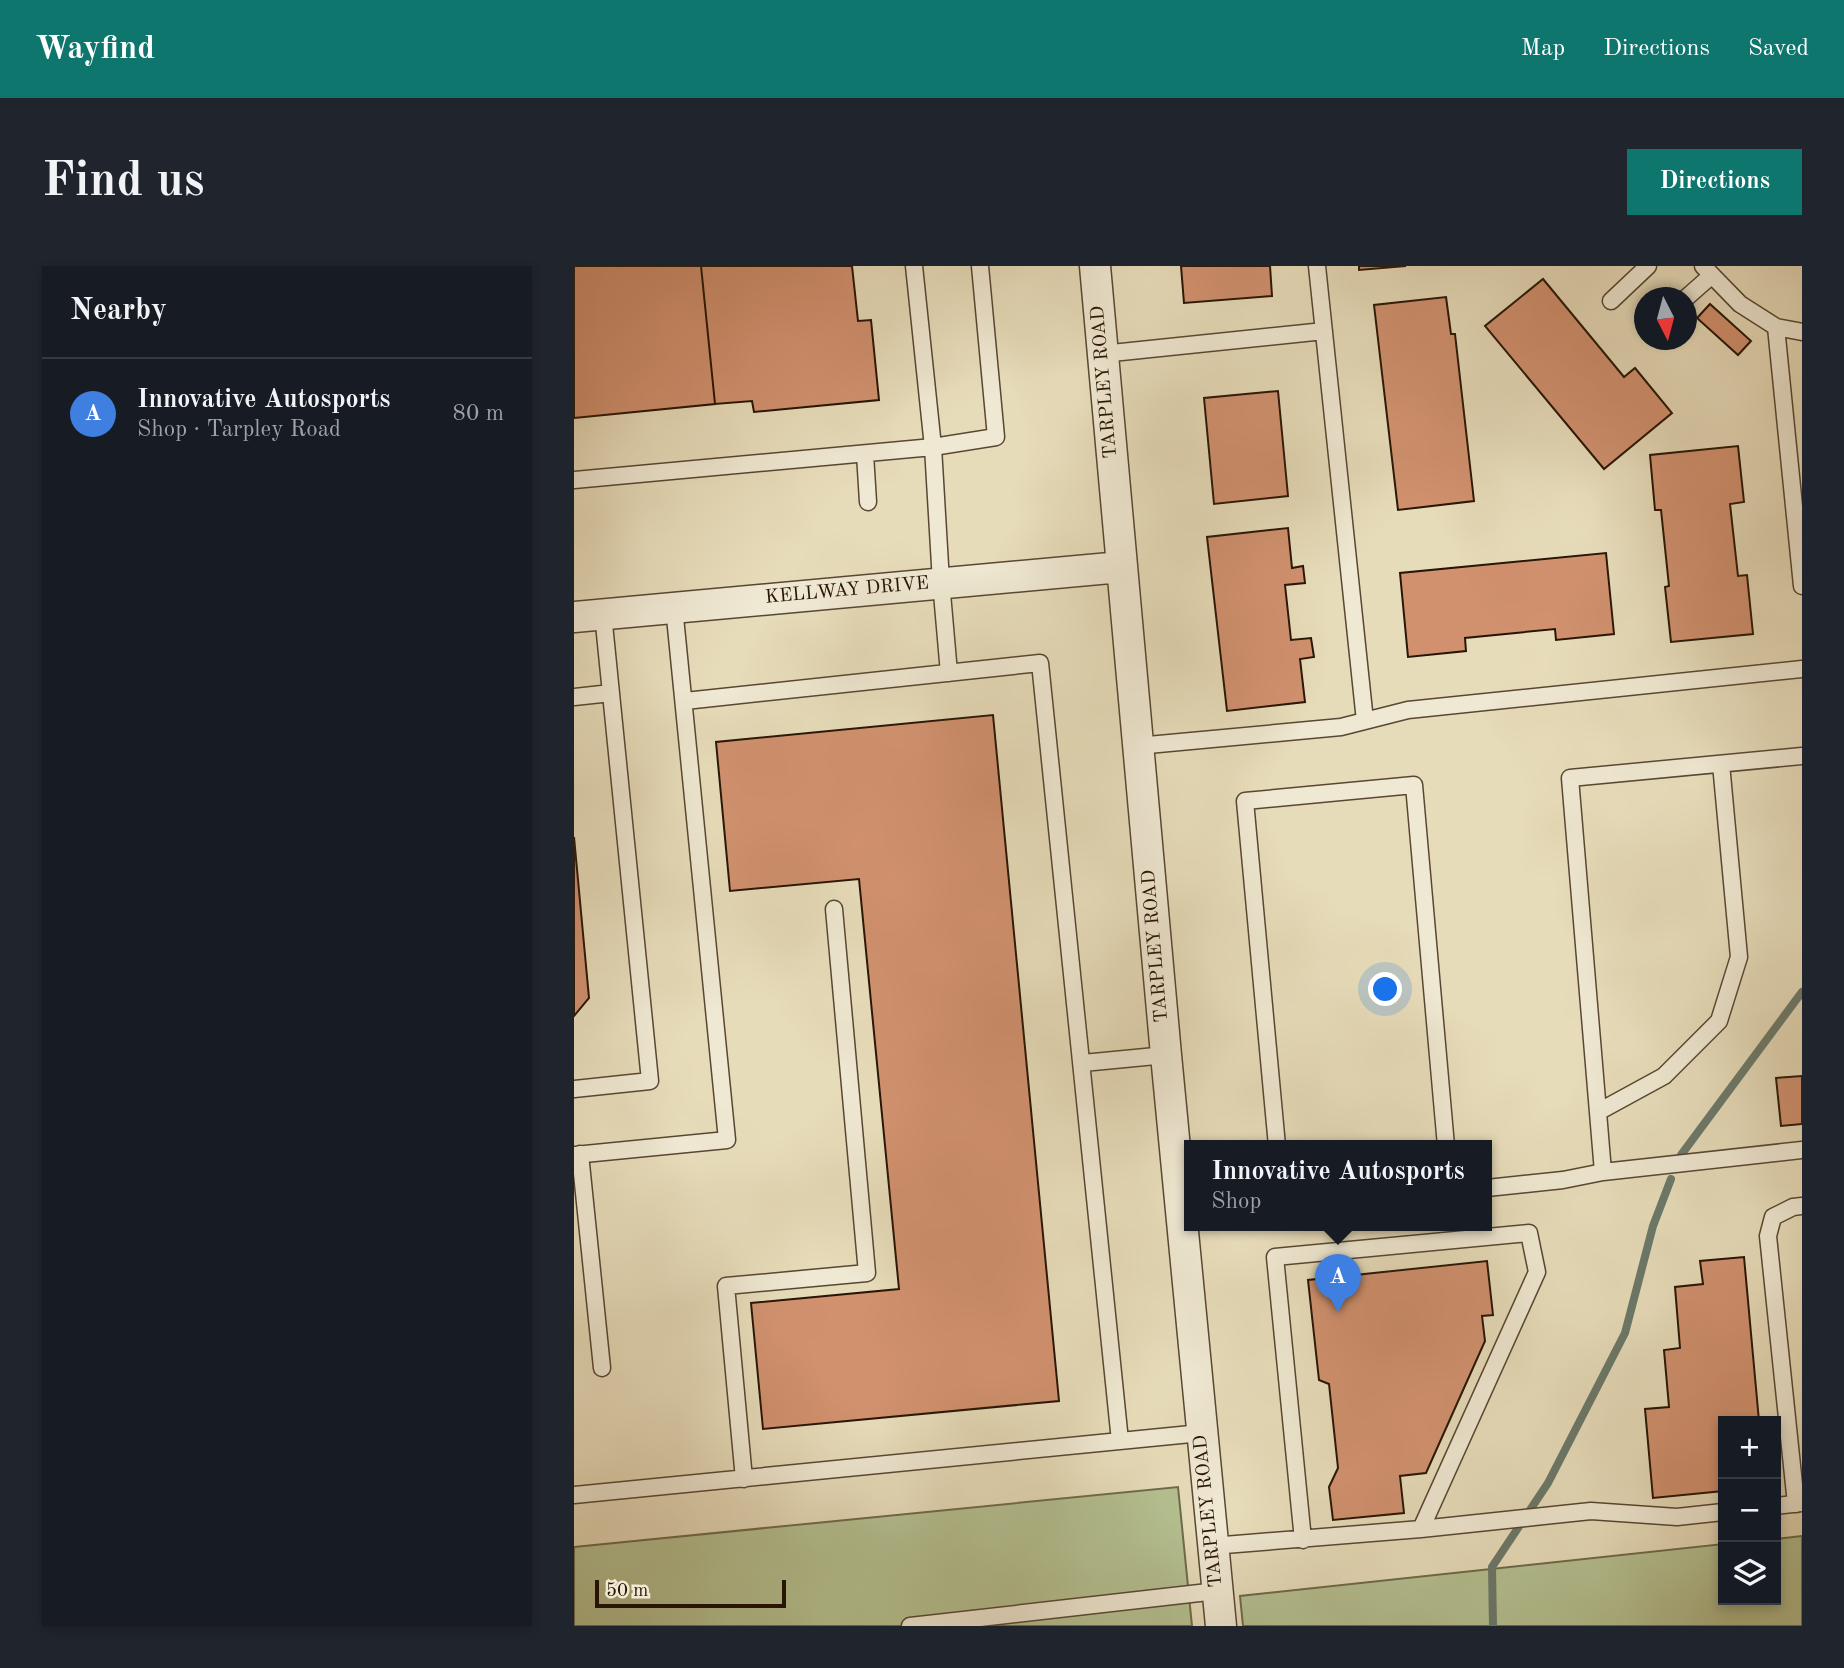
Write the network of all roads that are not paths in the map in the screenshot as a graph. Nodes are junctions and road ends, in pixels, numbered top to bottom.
1 (914, 266) edge
2 (980, 266) edge
3 (1095, 266) edge
4 (1317, 266) edge
5 (1648, 266) edge
6 (1707, 270) edge
7 (1694, 287) edge
8 (1611, 301) dead end
9 (1776, 327) junction
10 (1324, 331) junction
11 (1802, 332) edge
12 (1102, 354) junction
13 (933, 447) junction
14 (865, 454) junction
15 (574, 480) edge
16 (868, 502) dead end
17 (1121, 566) junction
18 (941, 582) junction
19 (1802, 586) edge
20 (674, 607) junction
21 (588, 616) edge
22 (1802, 669) edge
23 (949, 673) junction
24 (611, 693) junction
25 (574, 697) edge
26 (685, 701) junction
27 (1365, 721) junction
28 (1137, 746) junction
29 (1802, 756) edge
30 (1721, 764) junction
31 (834, 909) dead end
32 (1166, 1055) junction
33 (1083, 1063) junction
34 (574, 1088) edge
35 (1598, 1112) junction
36 (1276, 1140) edge
37 (1445, 1140) edge
38 (1802, 1150) edge
39 (577, 1154) edge
40 (1603, 1172) junction
41 (1492, 1187) edge
42 (1802, 1206) edge
43 (1184, 1209) edge
44 (1186, 1231) edge
45 (602, 1368) dead end
46 (1201, 1433) junction
47 (1120, 1441) junction
48 (744, 1479) junction
49 (574, 1496) edge
50 (1799, 1504) edge
51 (1781, 1506) edge
52 (1718, 1513) edge
53 (1421, 1529) junction
54 (1303, 1539) junction
55 (1212, 1546) junction
56 (1217, 1591) junction
57 (910, 1626) edge
58 (1221, 1626) edge

1 - 13 lane
2 - 13 lane
3 - 12 street, TARPLEY ROAD
4 - 10 lane
5 - 8 lane
6 - 7 lane
6 - 9 lane
9 - 11 lane
9 - 19 lane
10 - 12 lane
10 - 27 lane
12 - 17 street, TARPLEY ROAD
13 - 14 lane
13 - 18 lane
14 - 15 lane
14 - 16 lane
17 - 18 street, KELLWAY DRIVE
17 - 28 street, TARPLEY ROAD
18 - 20 street, KELLWAY DRIVE
18 - 23 lane
20 - 21 street, KELLWAY DRIVE
20 - 26 lane
21 - 24 lane
22 - 27 lane
23 - 26 lane
23 - 33 lane
24 - 25 lane
24 - 34 lane
26 - 39 lane
27 - 28 lane
28 - 32 street, TARPLEY ROAD
29 - 30 lane
30 - 35 lane
30 - 35 lane
31 - 48 lane
32 - 33 lane
32 - 43 street, TARPLEY ROAD
33 - 47 lane
35 - 40 lane
36 - 37 lane
38 - 40 lane
39 - 45 lane
40 - 41 lane
42 - 50 lane
44 - 46 street, TARPLEY ROAD
46 - 47 lane
46 - 55 street, TARPLEY ROAD
47 - 48 lane
48 - 49 lane
50 - 51 lane
52 - 53 lane
53 - 54 lane
53 - 54 lane
54 - 55 lane
55 - 56 street, TARPLEY ROAD
56 - 57 lane
56 - 58 street, TARPLEY ROAD

